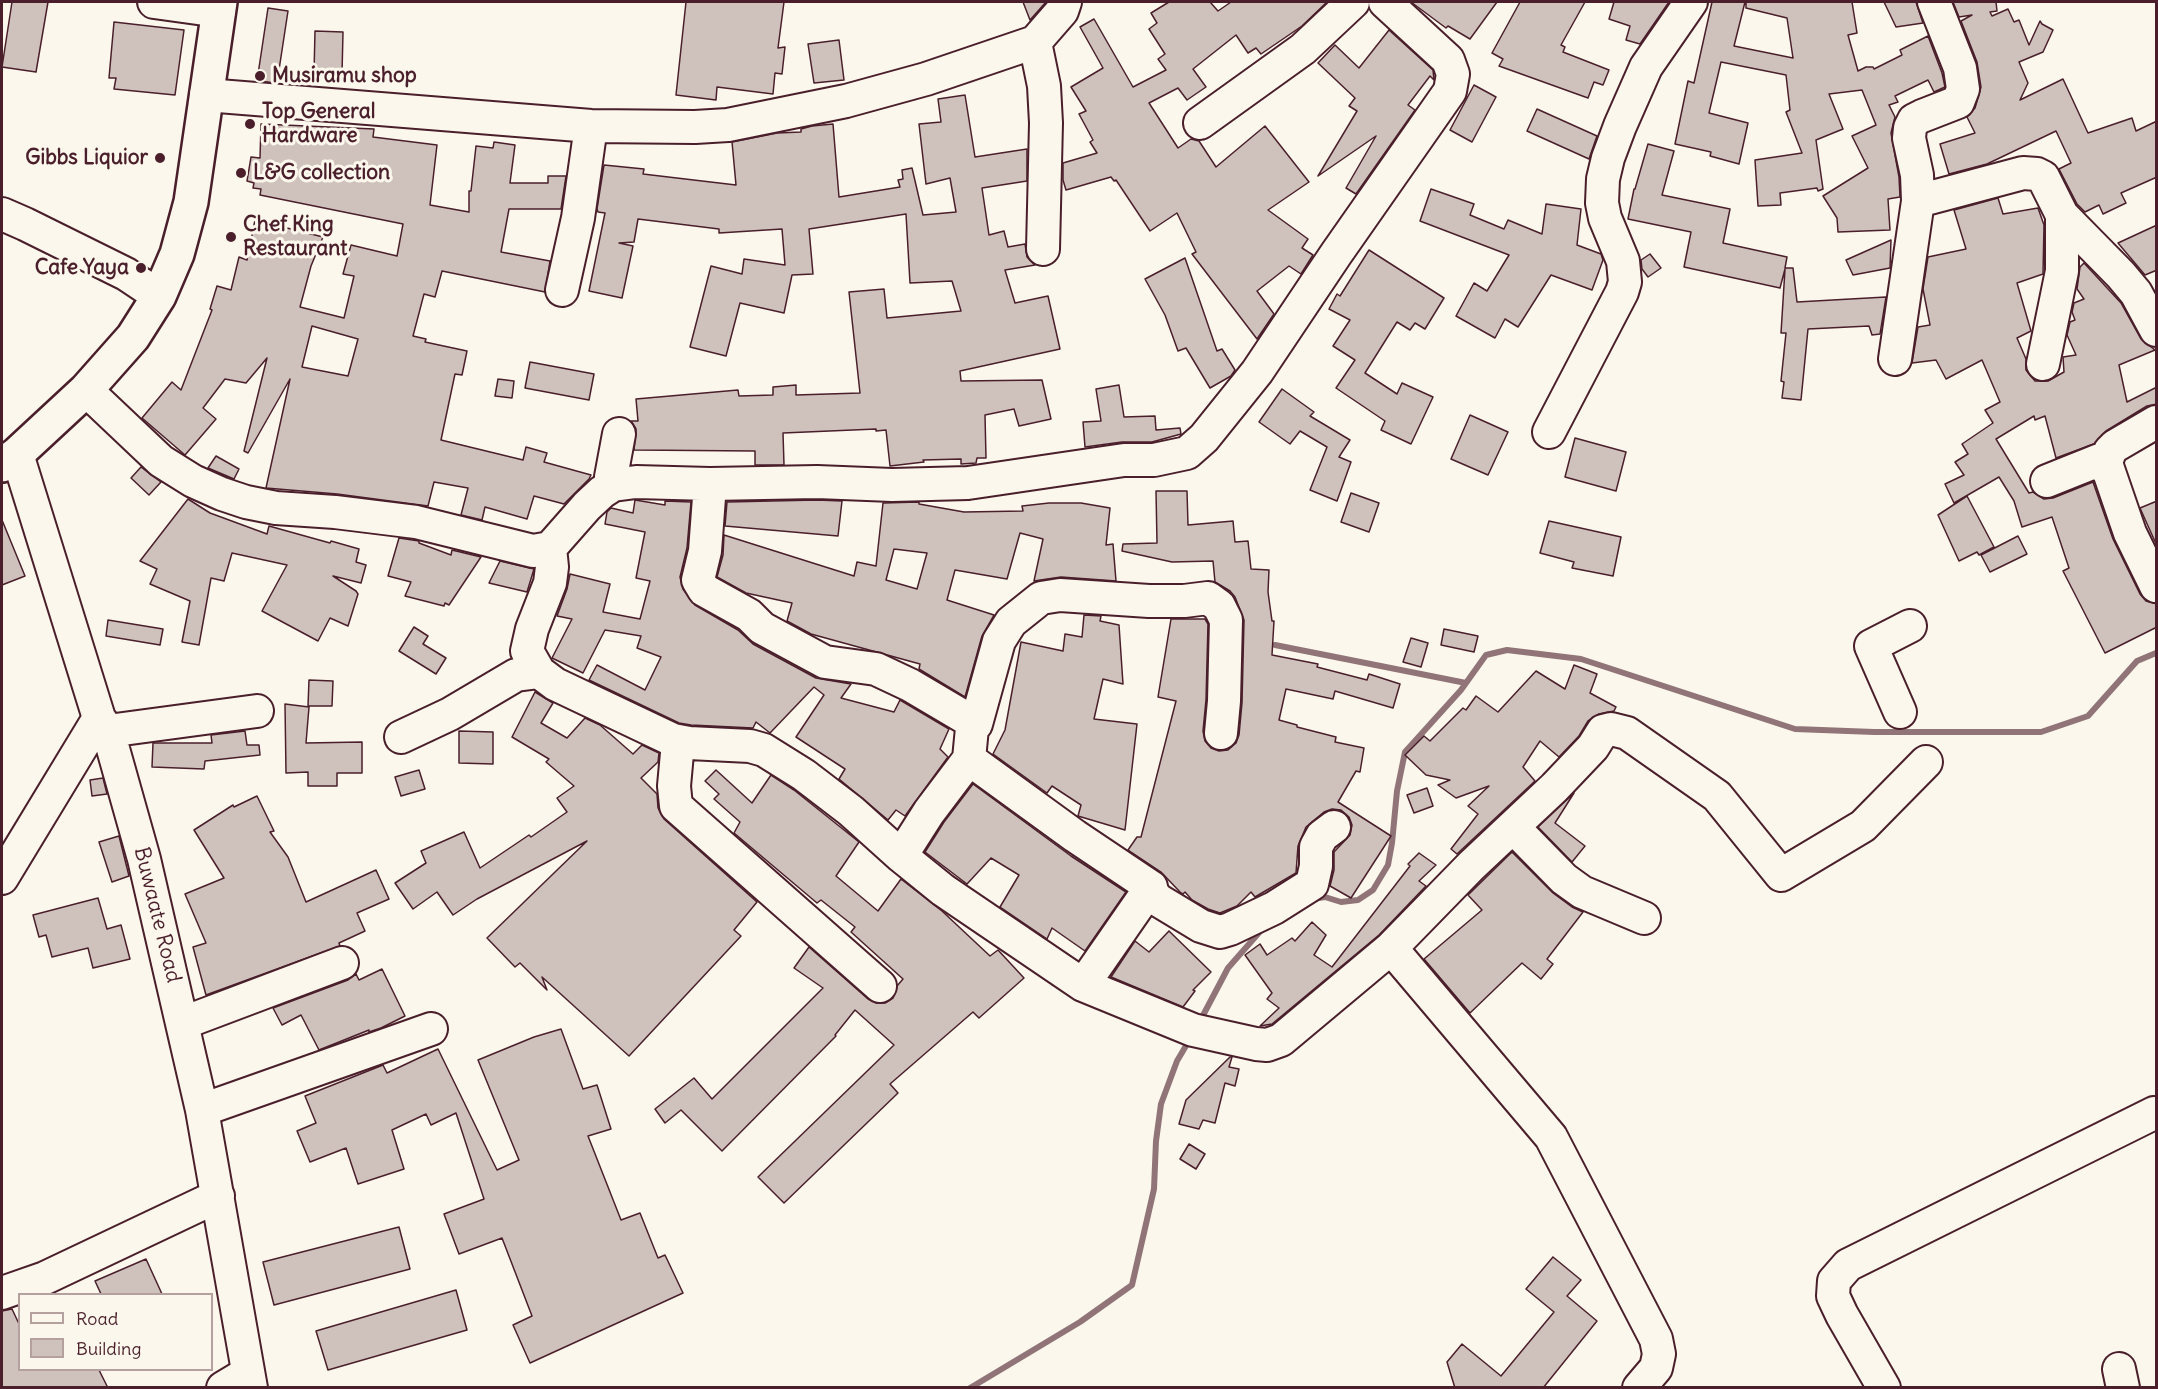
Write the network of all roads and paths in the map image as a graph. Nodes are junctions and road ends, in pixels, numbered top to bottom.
1 (154, 2) edge
2 (1065, 2) edge
3 (1353, 2) edge
4 (1385, 2) edge
5 (1691, 2) edge
6 (1934, 2) edge
7 (220, 6) edge
8 (1035, 42) junction
9 (206, 95) junction
10 (1200, 123) dead end
11 (591, 126) junction
12 (1918, 201) junction
13 (2, 214) edge
14 (2062, 215) junction
15 (1044, 249) dead end
16 (2146, 287) edge
17 (562, 290) dead end
18 (159, 296) junction
19 (2157, 330) edge
20 (1895, 359) dead end
21 (2043, 364) dead end
22 (86, 390) junction
23 (2157, 422) edge
24 (1549, 432) dead end
25 (619, 434) dead end
26 (9, 459) edge
27 (2108, 470) junction
28 (2047, 481) dead end
29 (710, 484) junction
30 (613, 485) junction
31 (550, 548) junction
32 (2157, 586) edge
33 (1910, 626) dead end
34 (539, 672) junction
35 (257, 711) dead end
36 (1900, 712) dead end
37 (976, 723) junction
38 (103, 725) junction
39 (1221, 734) dead end
40 (401, 737) dead end
41 (678, 741) junction
42 (969, 759) junction
43 (1926, 762) dead end
44 (1334, 827) dead end
45 (1513, 827) junction
46 (901, 856) junction
47 (2, 878) edge
48 (1151, 887) junction
49 (1644, 918) dead end
50 (1390, 948) junction
51 (342, 963) dead end
52 (1083, 985) junction
53 (880, 987) dead end
54 (183, 1023) junction
55 (431, 1029) dead end
56 (202, 1110) junction
57 (2154, 1113) dead end
58 (218, 1196) junction
59 (2, 1293) edge
60 (241, 1383) edge
61 (1640, 1388) edge
62 (1884, 1388) edge

1 - 7 street
2 - 8 street
3 - 10 street
4 - 29 street
5 - 24 street
6 - 12 street
7 - 9 main road
8 - 11 street
8 - 15 street
9 - 11 street
9 - 18 main road
11 - 17 street
12 - 14 street
12 - 20 street
13 - 18 street
14 - 16 street
14 - 21 street
16 - 19 street
18 - 22 main road
22 - 26 main road
22 - 31 street
23 - 27 street
25 - 30 street
26 - 38 street, Buwaate Road
27 - 28 street
27 - 32 street
29 - 30 street
29 - 37 street
30 - 31 street
31 - 34 street
33 - 36 street
34 - 40 street
34 - 41 street
35 - 38 street
37 - 39 street
37 - 42 street
38 - 47 street
38 - 54 street, Buwaate Road
41 - 46 street
41 - 53 street
42 - 46 street
42 - 48 street
43 - 45 street
44 - 48 street
45 - 49 street
45 - 50 street
46 - 52 street
48 - 52 street
50 - 52 street
50 - 61 street
51 - 54 street
54 - 56 street, Buwaate Road
55 - 56 street
56 - 58 street, Buwaate Road
57 - 62 street
58 - 59 street
58 - 60 street, Buwaate Road

